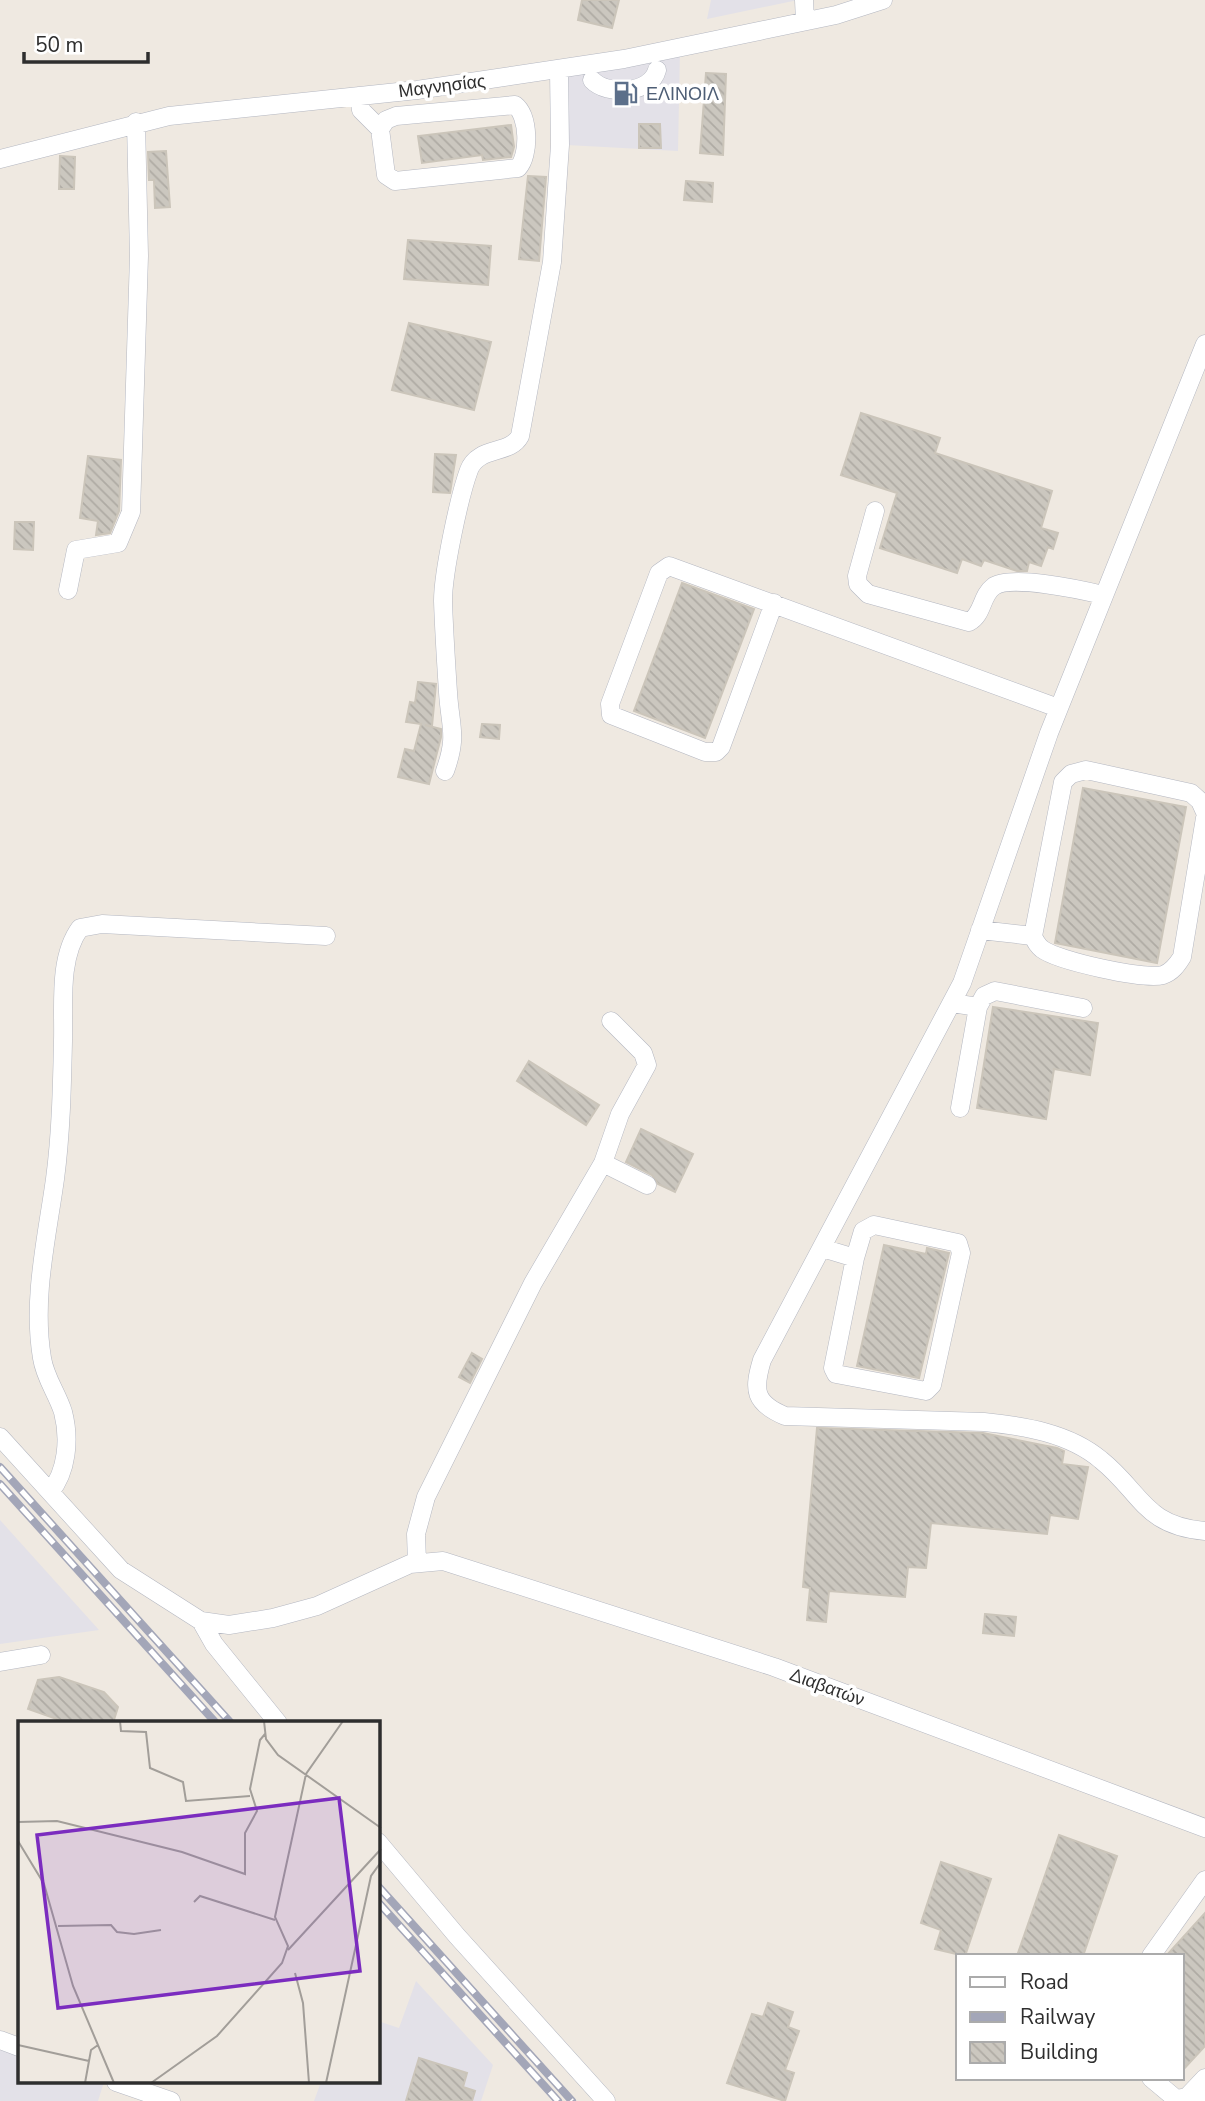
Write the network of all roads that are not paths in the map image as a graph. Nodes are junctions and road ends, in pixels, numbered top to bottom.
1 (804, 0) edge
2 (883, 0) edge
3 (806, 21) junction
4 (559, 70) junction
5 (657, 70) dead end
6 (592, 80) dead end
7 (359, 96) junction
8 (136, 122) junction
9 (380, 129) junction
10 (0, 159) edge
11 (1205, 344) edge
12 (875, 511) dead end
13 (68, 590) dead end
14 (1103, 595) junction
15 (774, 603) junction
16 (1058, 708) junction
17 (445, 771) dead end
18 (1025, 798) junction
19 (1057, 805) junction
20 (1205, 812) edge
21 (1205, 818) edge
22 (979, 930) junction
23 (326, 936) dead end
24 (1033, 936) junction
25 (951, 1003) junction
26 (978, 1007) junction
27 (1083, 1008) dead end
28 (611, 1021) dead end
29 (960, 1108) dead end
30 (603, 1163) junction
31 (647, 1185) dead end
32 (822, 1248) junction
33 (855, 1258) junction
34 (0, 1437) edge
35 (50, 1492) junction
36 (1205, 1531) edge
37 (417, 1562) junction
38 (201, 1621) junction
39 (41, 1655) dead end
40 (0, 1662) edge
41 (276, 1721) edge
42 (1205, 1828) edge
43 (380, 1844) edge
44 (1205, 1880) edge
45 (1152, 1954) edge
46 (0, 2040) edge
47 (18, 2047) edge
48 (1205, 2078) edge
49 (1153, 2080) edge
50 (122, 2084) edge
51 (171, 2101) edge
52 (606, 2101) edge

1 - 3 street
2 - 3 street, Μαγνησίας
3 - 4 street, Μαγνησίας
4 - 7 street, Μαγνησίας
4 - 17 street
5 - 6 street
7 - 8 street, Μαγνησίας
7 - 9 street
8 - 10 street, Μαγνησίας
8 - 13 street
9 - 9 street
11 - 14 street
12 - 14 street
14 - 16 street
15 - 15 street
15 - 16 street
16 - 18 street
18 - 19 street
18 - 22 street
19 - 20 street
19 - 24 street
21 - 24 street
22 - 24 street
22 - 25 street
23 - 35 street
25 - 26 street
25 - 32 street
26 - 27 street
26 - 29 street
28 - 30 street
30 - 31 street
30 - 37 street
32 - 33 street
32 - 36 street
33 - 33 street
34 - 35 street
35 - 38 street
37 - 38 street
37 - 42 street, Διαβατών
38 - 41 street
39 - 40 street
43 - 52 street
44 - 45 street
46 - 47 street
48 - 49 street
50 - 51 street

